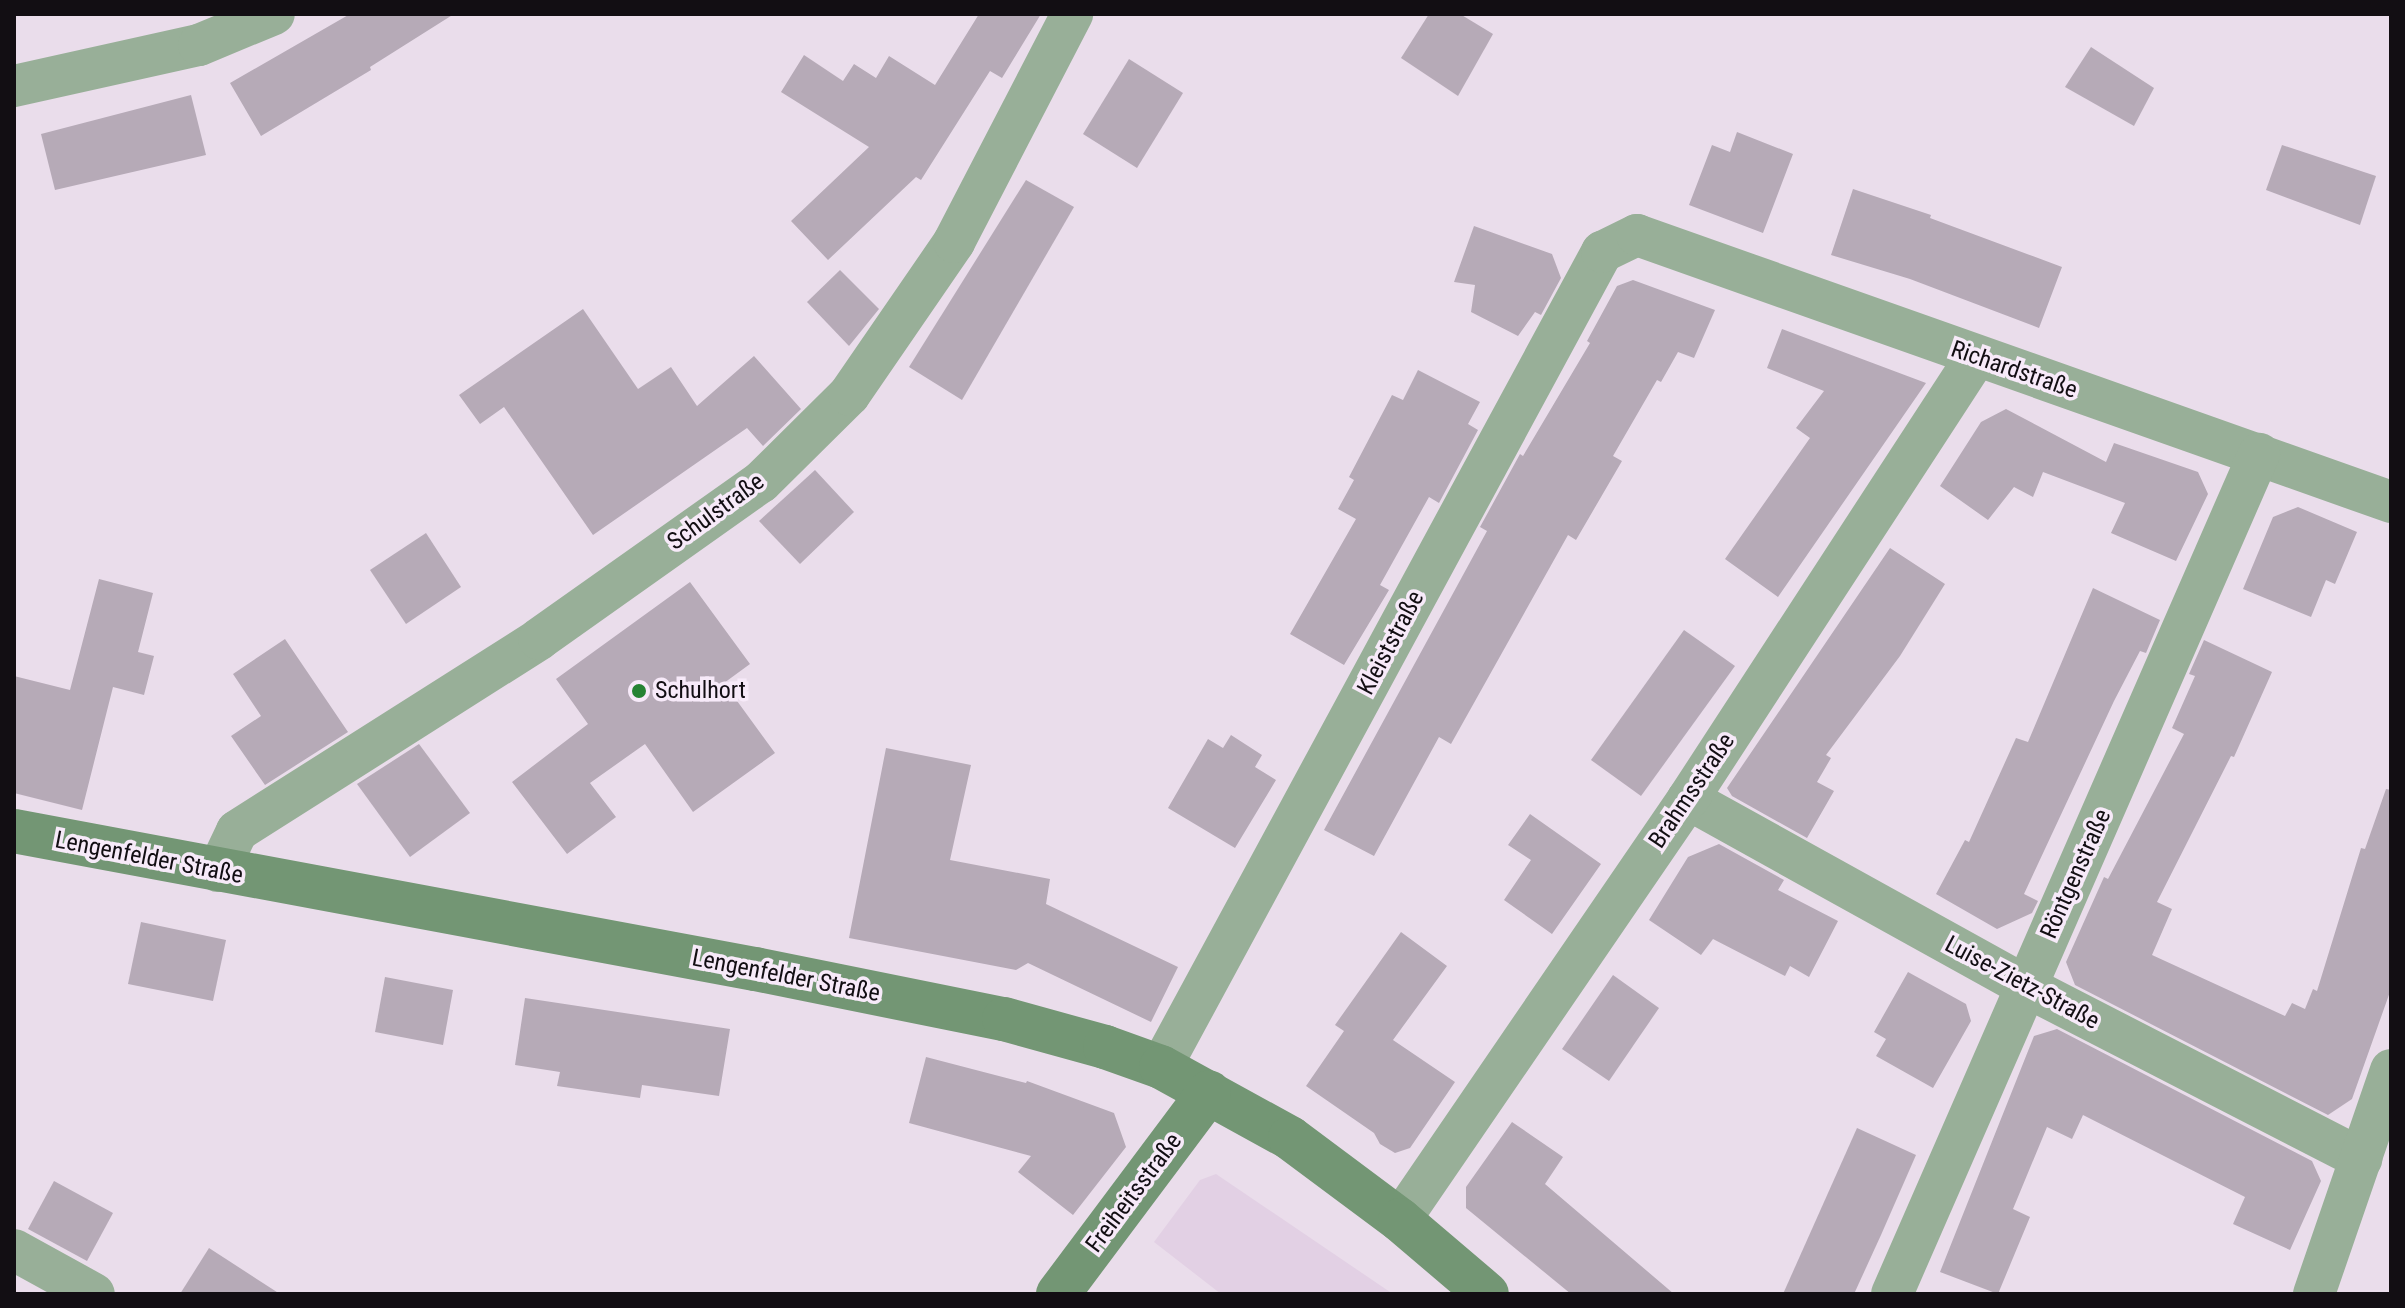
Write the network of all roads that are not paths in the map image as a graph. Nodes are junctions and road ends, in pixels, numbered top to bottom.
1 (274, 14) edge
2 (1072, 14) edge
3 (14, 86) edge
4 (1637, 235) joint
5 (1976, 357) junction
6 (2259, 454) junction
7 (2391, 502) edge
8 (1688, 799) junction
9 (14, 831) edge
10 (218, 871) junction
11 (2027, 987) junction
12 (1161, 1067) junction
13 (2391, 1070) edge
14 (1209, 1092) junction
15 (2361, 1159) junction
16 (1400, 1220) junction
17 (14, 1250) edge
18 (94, 1294) edge
19 (1058, 1294) edge
20 (1487, 1294) edge
21 (1892, 1294) edge
22 (2314, 1294) edge

1 - 3 street
2 - 10 street, Schulstraße
4 - 5 street, Richardstraße
4 - 12 street, Kleiststraße
5 - 6 street, Richardstraße
5 - 8 street, Brahmsstraße
6 - 7 street, Richardstraße
6 - 11 street, Röntgenstraße
8 - 11 street, Luise-Zietz-Straße
8 - 16 street, Brahmsstraße
9 - 10 main road, Lengenfelder Straße
10 - 12 main road, Lengenfelder Straße
11 - 15 street, Luise-Zietz-Straße
11 - 21 street, Röntgenstraße
12 - 14 main road, Lengenfelder Straße
13 - 15 street
14 - 16 main road, Lengenfelder Straße
14 - 19 main road, Freiheitsstraße
15 - 22 street
16 - 20 main road, Lengenfelder Straße
17 - 18 street

